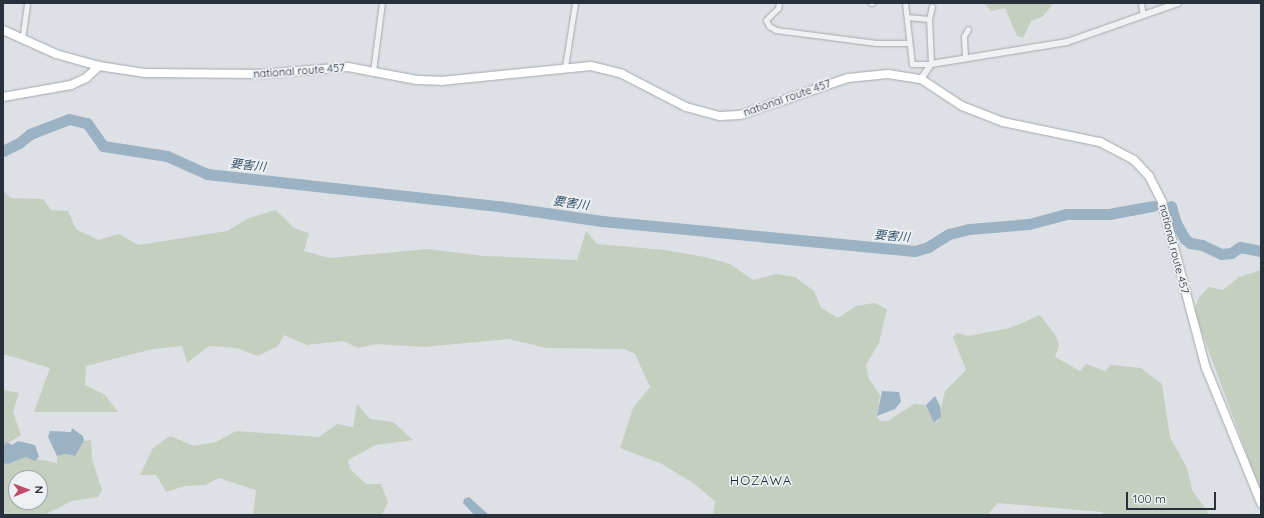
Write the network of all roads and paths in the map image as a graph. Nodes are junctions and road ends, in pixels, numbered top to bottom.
1 (27, 3) edge
2 (382, 3) edge
3 (575, 3) edge
4 (779, 3) edge
5 (905, 3) edge
6 (1141, 3) edge
7 (1178, 3) edge
8 (932, 6) dead end
9 (1143, 15) junction
10 (907, 17) junction
11 (928, 19) junction
12 (968, 29) dead end
13 (3, 30) edge
14 (22, 40) junction
15 (909, 43) junction
16 (965, 57) junction
17 (931, 64) junction
18 (99, 66) junction
19 (566, 67) junction
20 (373, 71) junction
21 (921, 79) junction
22 (3, 97) edge
23 (1261, 503) edge

1 - 14 street
2 - 20 street
3 - 19 street
4 - 15 street
5 - 10 street
6 - 9 street
7 - 9 street
8 - 11 street
9 - 16 street
10 - 11 street
10 - 15 street
11 - 17 street
12 - 16 street
13 - 14 highway, national route 457
14 - 18 highway, national route 457
15 - 17 street
16 - 17 street
17 - 21 street
18 - 20 highway, national route 457
18 - 22 highway
19 - 20 highway, national route 457
19 - 21 highway, national route 457
21 - 23 highway, national route 457

